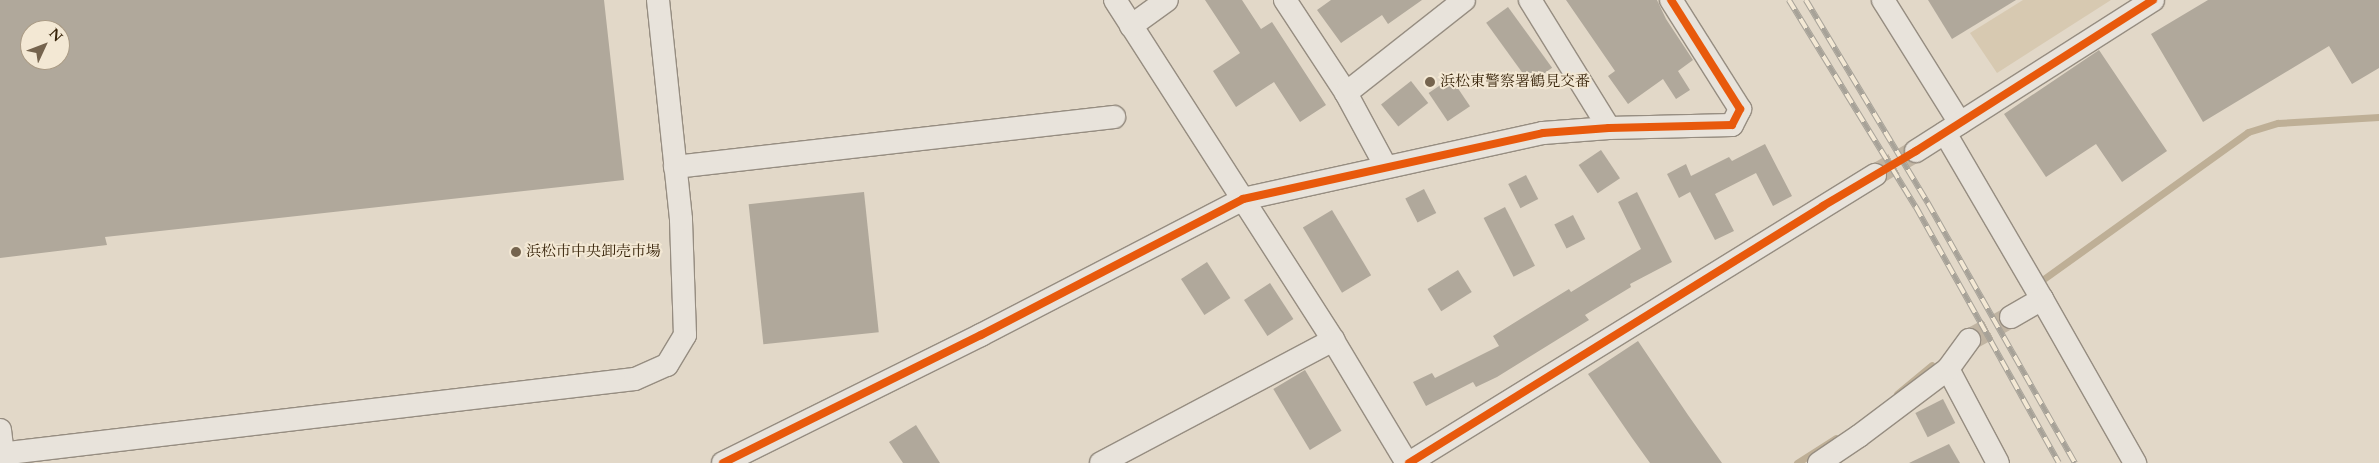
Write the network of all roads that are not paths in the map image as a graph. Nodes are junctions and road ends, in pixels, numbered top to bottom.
1 (658, 0) edge
2 (1115, 0) edge
3 (1167, 0) edge
4 (1285, 0) edge
5 (1464, 0) edge
6 (1530, 0) edge
7 (1671, 0) edge
8 (1883, 0) edge
9 (2153, 0) edge
10 (1131, 26) junction
11 (1346, 93) junction
12 (1114, 117) dead end
13 (1609, 128) junction
14 (1952, 128) junction
15 (1916, 151) tunnel mouth
16 (675, 166) junction
17 (1386, 167) junction
18 (1875, 175) tunnel mouth
19 (1242, 199) junction
20 (2042, 299) junction
21 (2011, 318) tunnel mouth
22 (1333, 340) junction
23 (1969, 340) tunnel mouth
24 (1948, 369) junction
25 (0, 430) edge
26 (1, 454) edge
27 (723, 463) edge
28 (1101, 463) edge
29 (1408, 463) edge
30 (1819, 463) edge
31 (1998, 463) edge
32 (2135, 463) edge

1 - 16 street
2 - 10 street
3 - 10 street
4 - 11 street
5 - 11 street
6 - 13 street
7 - 13 street
8 - 14 street
9 - 14 street
10 - 19 street
11 - 17 street
12 - 16 street
13 - 17 street
14 - 15 street
14 - 20 street
16 - 26 street
17 - 19 street
18 - 29 street
19 - 22 street
19 - 27 street
20 - 21 street
20 - 32 street
22 - 28 street
22 - 29 street
23 - 24 street
24 - 30 street
24 - 31 street
25 - 26 street

